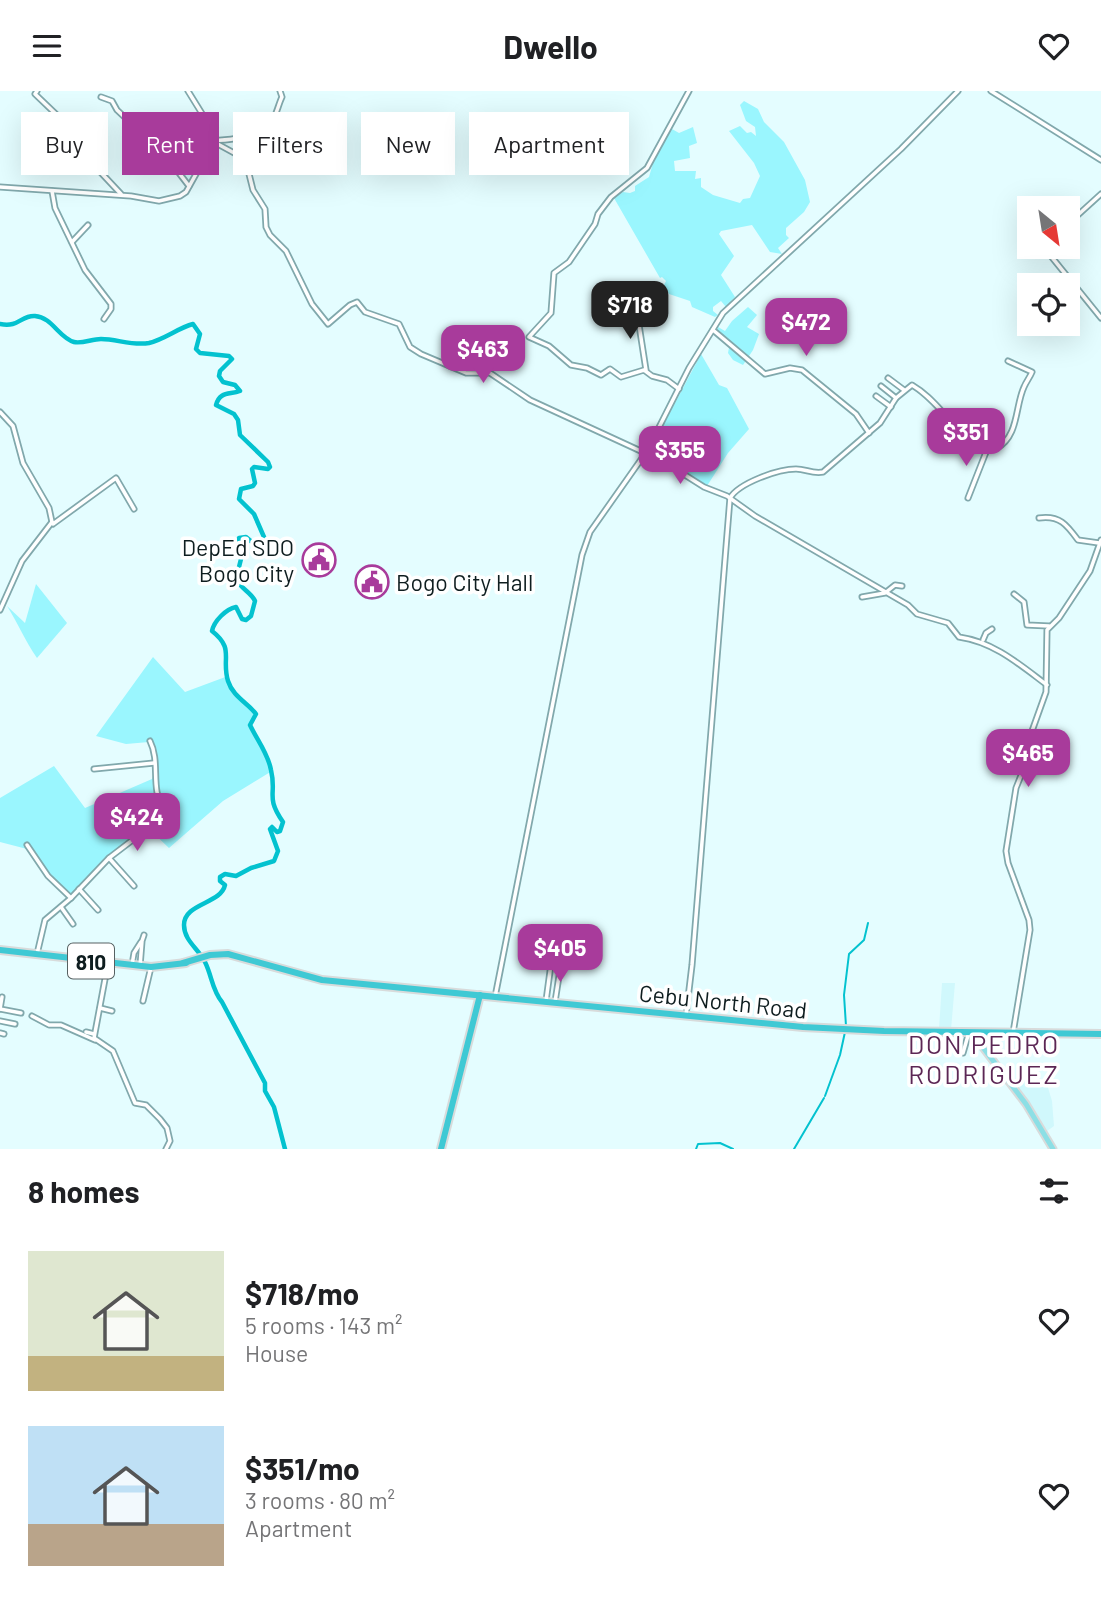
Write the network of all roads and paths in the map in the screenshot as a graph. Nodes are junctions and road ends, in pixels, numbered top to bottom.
1 (188, 91) edge
2 (280, 91) edge
3 (689, 91) edge
4 (958, 91) edge
5 (991, 91) edge
6 (35, 92) edge
7 (101, 97) dead end
8 (201, 112) edge
9 (219, 141) edge
10 (219, 143) edge
11 (1101, 160) edge
12 (195, 175) edge
13 (189, 186) junction
14 (0, 187) edge
15 (52, 191) junction
16 (1101, 194) edge
17 (122, 195) junction
18 (1080, 213) edge
19 (88, 226) dead end
20 (72, 242) junction
21 (1053, 259) edge
22 (640, 310) dead end
23 (1101, 318) edge
24 (104, 319) dead end
25 (713, 330) junction
26 (1008, 361) dead end
27 (646, 373) junction
28 (888, 377) dead end
29 (881, 386) dead end
30 (679, 389) junction
31 (904, 390) junction
32 (876, 396) dead end
33 (896, 398) junction
34 (891, 407) junction
35 (0, 412) edge
36 (868, 431) junction
37 (988, 447) junction
38 (646, 452) junction
39 (730, 498) junction
40 (968, 498) dead end
41 (134, 509) dead end
42 (1039, 518) dead end
43 (52, 522) junction
44 (1099, 545) edge
45 (902, 586) dead end
46 (885, 593) junction
47 (1014, 594) dead end
48 (862, 597) dead end
49 (0, 610) edge
50 (1051, 626) junction
51 (992, 629) dead end
52 (983, 641) junction
53 (1047, 685) junction
54 (150, 741) dead end
55 (155, 763) junction
56 (94, 769) dead end
57 (27, 845) dead end
58 (108, 858) junction
59 (134, 886) dead end
60 (79, 889) junction
61 (72, 898) junction
62 (61, 907) junction
63 (98, 910) dead end
64 (73, 924) dead end
65 (144, 935) dead end
66 (142, 941) junction
67 (0, 950) edge
68 (37, 954) junction
69 (108, 963) junction
70 (136, 965) junction
71 (577, 966) dead end
72 (151, 967) junction
73 (559, 976) dead end
74 (480, 995) junction
75 (495, 997) junction
76 (1, 999) edge
77 (144, 1001) dead end
78 (545, 1001) junction
79 (555, 1002) junction
80 (0, 1009) edge
81 (100, 1009) junction
82 (112, 1011) dead end
83 (21, 1013) dead end
84 (686, 1015) junction
85 (32, 1016) dead end
86 (0, 1021) edge
87 (15, 1024) dead end
88 (86, 1031) dead end
89 (971, 1033) junction
90 (1013, 1033) junction
91 (94, 1034) junction
92 (1101, 1034) edge
93 (95, 1040) junction
94 (964, 1053) dead end
95 (166, 1149) edge
96 (441, 1149) edge
97 (1053, 1149) edge

1 - 8 street
2 - 9 street
3 - 27 street
4 - 25 street
5 - 11 street
6 - 17 street
7 - 13 street
10 - 38 street
12 - 13 street
13 - 17 street
14 - 15 street
15 - 17 street
15 - 20 street
16 - 18 street
19 - 20 street
20 - 24 street
21 - 23 street
22 - 27 street
25 - 30 street
25 - 36 street
26 - 37 street
27 - 30 street
28 - 31 street
29 - 33 street
30 - 38 street
31 - 33 street
31 - 37 street
32 - 34 street
33 - 34 street
34 - 36 street
35 - 43 street
36 - 39 street
37 - 40 street
38 - 39 street
38 - 75 street
39 - 46 street
39 - 84 street
41 - 43 street
42 - 44 street
43 - 49 street
44 - 50 street
45 - 46 street
46 - 48 street
46 - 52 street
47 - 50 street
50 - 53 street
51 - 52 street
52 - 53 street
53 - 90 street
54 - 55 street
55 - 56 street
55 - 58 street
57 - 61 street
58 - 59 street
58 - 60 street
60 - 61 street
60 - 63 street
61 - 62 street
62 - 64 street
62 - 68 street
65 - 66 street
66 - 70 street
66 - 70 street
67 - 68 highway, Cebu North Road / 810
68 - 69 highway, Cebu North Road / 810
69 - 70 highway, Cebu North Road / 810
69 - 81 street
70 - 72 highway, Cebu North Road / 810
71 - 78 street
72 - 74 highway, Cebu North Road / 810
72 - 77 street
73 - 79 street
74 - 75 highway, Cebu North Road / 810
74 - 96 highway
75 - 78 highway, Cebu North Road / 810
76 - 80 street
78 - 79 highway, Cebu North Road / 810
79 - 84 highway, Cebu North Road / 810
80 - 83 street
81 - 82 street
81 - 91 street
84 - 89 highway, Cebu North Road / 810
85 - 93 street
86 - 87 street
88 - 91 street
89 - 90 highway, Cebu North Road / 810
89 - 94 street
89 - 97 main road
90 - 92 highway, Cebu North Road / 810
91 - 93 street
93 - 95 street

